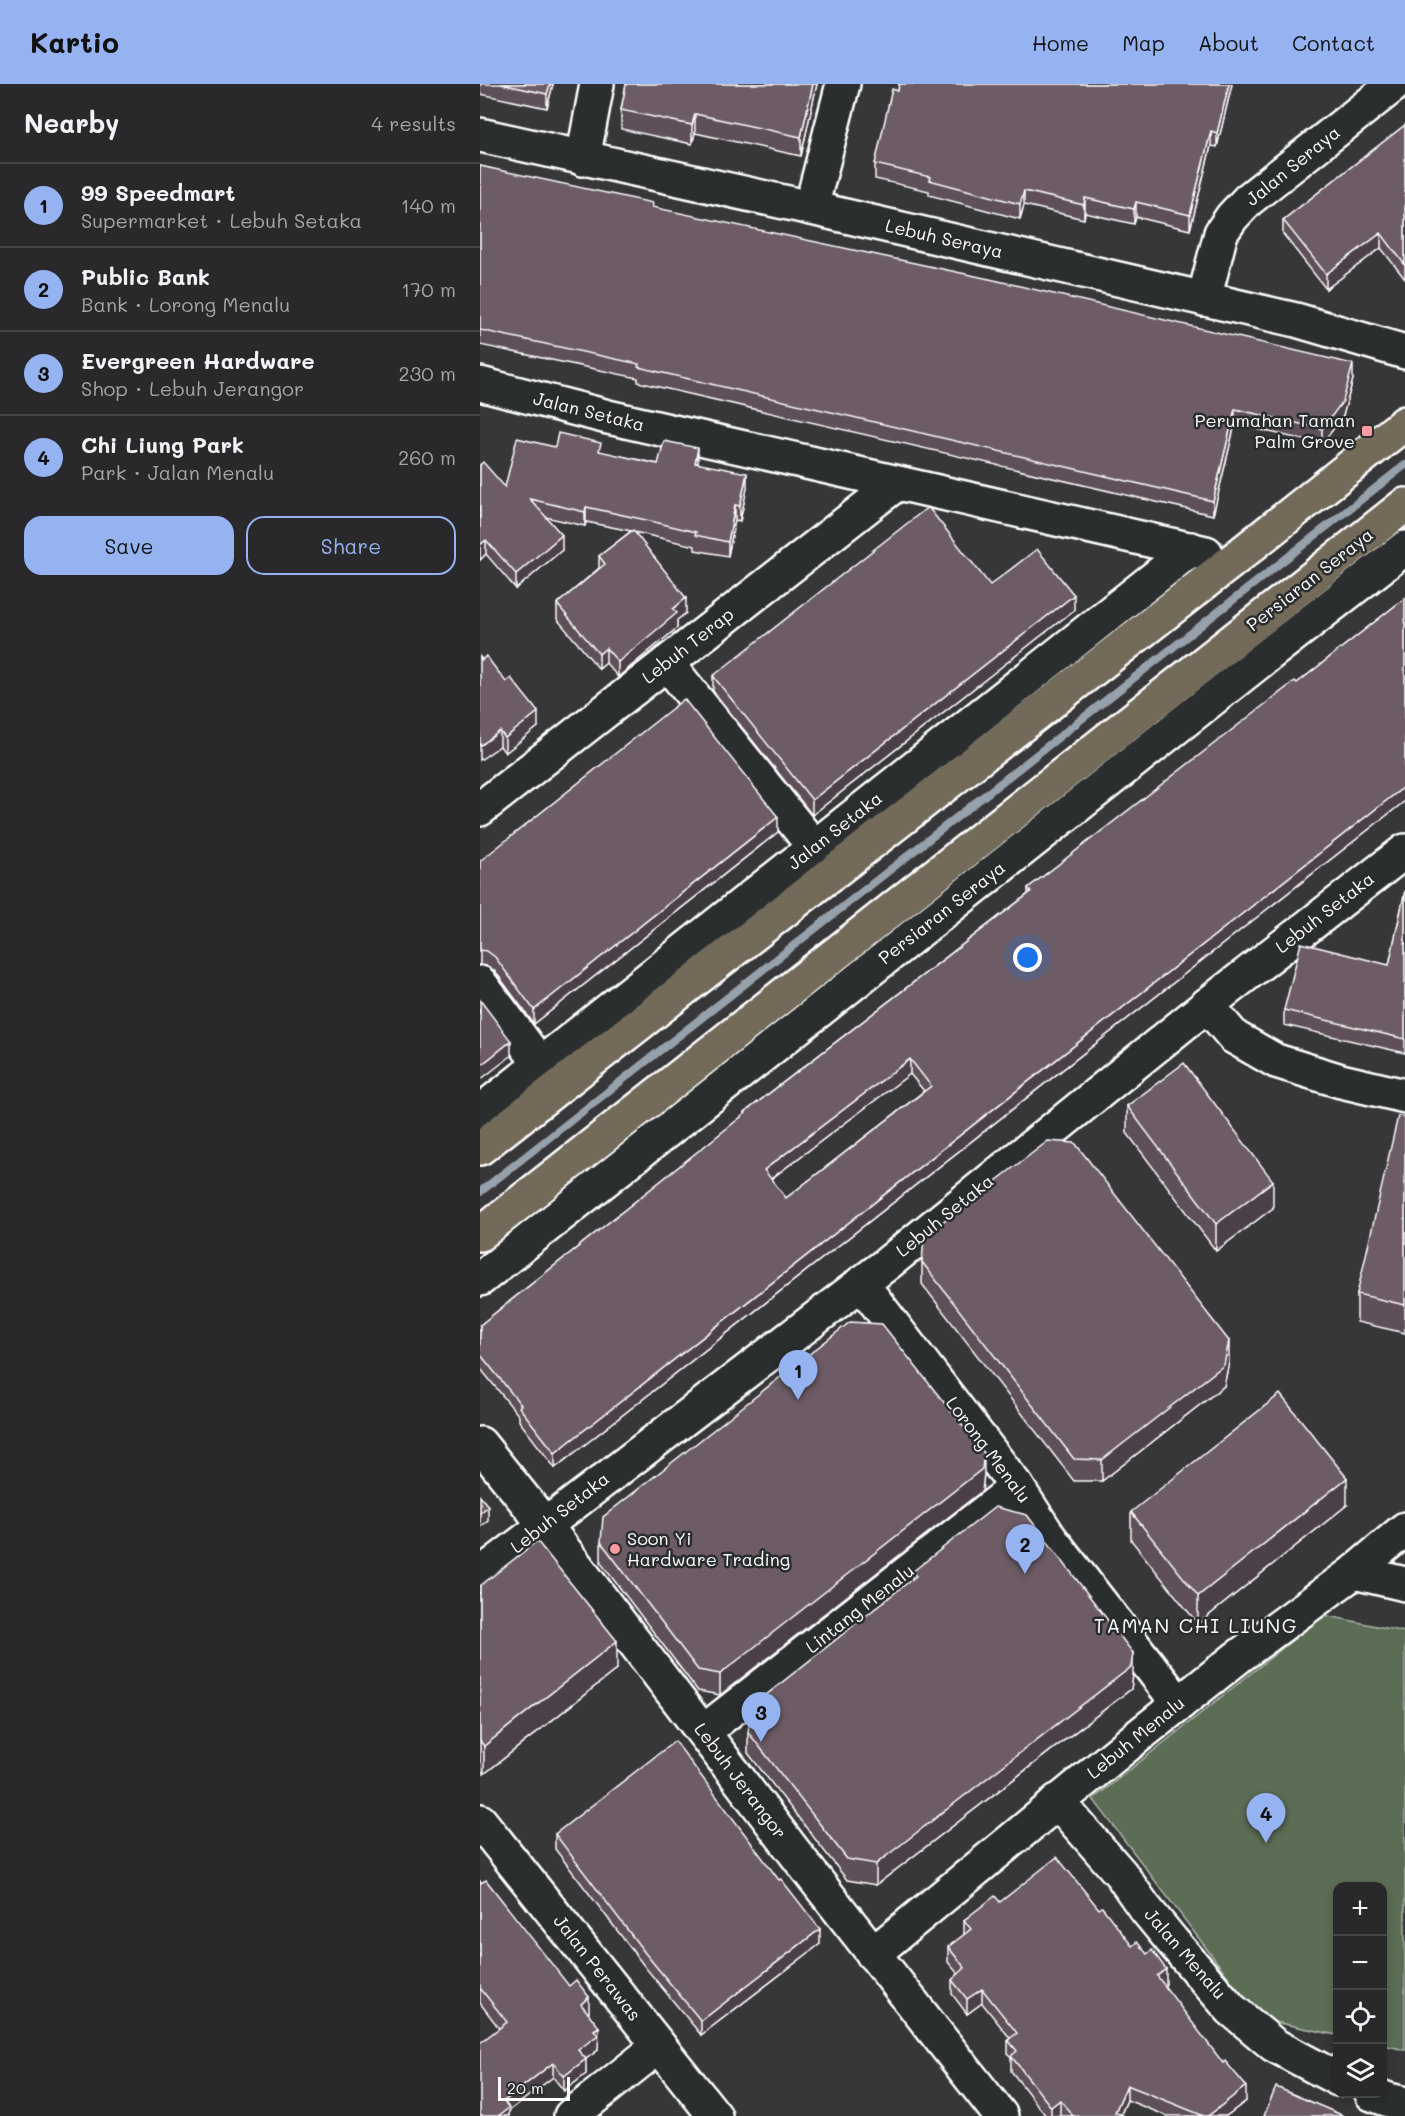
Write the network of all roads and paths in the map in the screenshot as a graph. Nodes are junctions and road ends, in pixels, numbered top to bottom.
1 (597, 84) edge
2 (843, 84) edge
3 (1395, 84) edge
4 (480, 135) edge
5 (584, 159) junction
6 (811, 208) junction
7 (1204, 299) junction
8 (1405, 352) edge
9 (485, 391) edge
10 (1405, 423) edge
11 (896, 484) junction
12 (1405, 505) edge
13 (1405, 548) edge
14 (1191, 549) junction
15 (1232, 561) junction
16 (667, 663) junction
17 (480, 809) edge
18 (814, 848) junction
19 (1405, 850) edge
20 (480, 984) edge
21 (1207, 1005) junction
22 (541, 1065) junction
23 (1405, 1095) edge
24 (480, 1112) edge
25 (480, 1148) edge
26 (480, 1234) edge
27 (480, 1279) edge
28 (861, 1283) junction
29 (480, 1444) edge
30 (1017, 1487) junction
31 (545, 1525) junction
32 (1405, 1529) edge
33 (1354, 1572) junction
34 (480, 1575) edge
35 (1405, 1584) edge
36 (1179, 1704) junction
37 (703, 1732) junction
38 (1057, 1801) junction
39 (480, 1821) edge
40 (873, 1954) junction
41 (659, 2046) junction
42 (1333, 2076) edge
43 (1383, 2098) edge
44 (1405, 2104) edge
45 (985, 2111) edge
46 (570, 2116) edge
47 (715, 2116) edge

1 - 5 street
2 - 6 street
3 - 7 street, Jalan Seraya
4 - 5 street, Lebuh Seraya
5 - 6 street, Lebuh Seraya
6 - 7 street, Lebuh Seraya
7 - 8 street, Lebuh Seraya
9 - 11 street, Jalan Setaka
10 - 15 main road
11 - 14 street, Jalan Setaka
11 - 16 street, Lebuh Terap
12 - 26 main road, Persiaran Seraya
13 - 27 street, Persiaran Seraya
14 - 15 street, Jalan Setaka
14 - 18 street, Jalan Setaka
15 - 25 main road
16 - 17 street, Lebuh Terap
16 - 18 street
18 - 22 street, Jalan Setaka
19 - 21 street, Lebuh Setaka
20 - 22 street
21 - 23 street
21 - 28 street, Lebuh Setaka
22 - 24 street, Jalan Setaka
28 - 30 street, Lorong Menalu
28 - 31 street, Lebuh Setaka
29 - 31 street, Lebuh Jerangor
30 - 36 street, Lorong Menalu
30 - 37 street, Lintang Menalu
31 - 34 street, Lebuh Setaka
31 - 37 street, Lebuh Jerangor
32 - 33 street, Lebuh Menalu
33 - 35 street
33 - 36 street, Lebuh Menalu
36 - 38 street, Lebuh Menalu
37 - 40 street, Lebuh Jerangor
38 - 40 street, Lebuh Menalu
38 - 42 street, Jalan Menalu
39 - 41 street, Jalan Perawas
40 - 45 street, Lebuh Jerangor
41 - 46 street
41 - 47 street, Jalan Perawas
43 - 44 street

